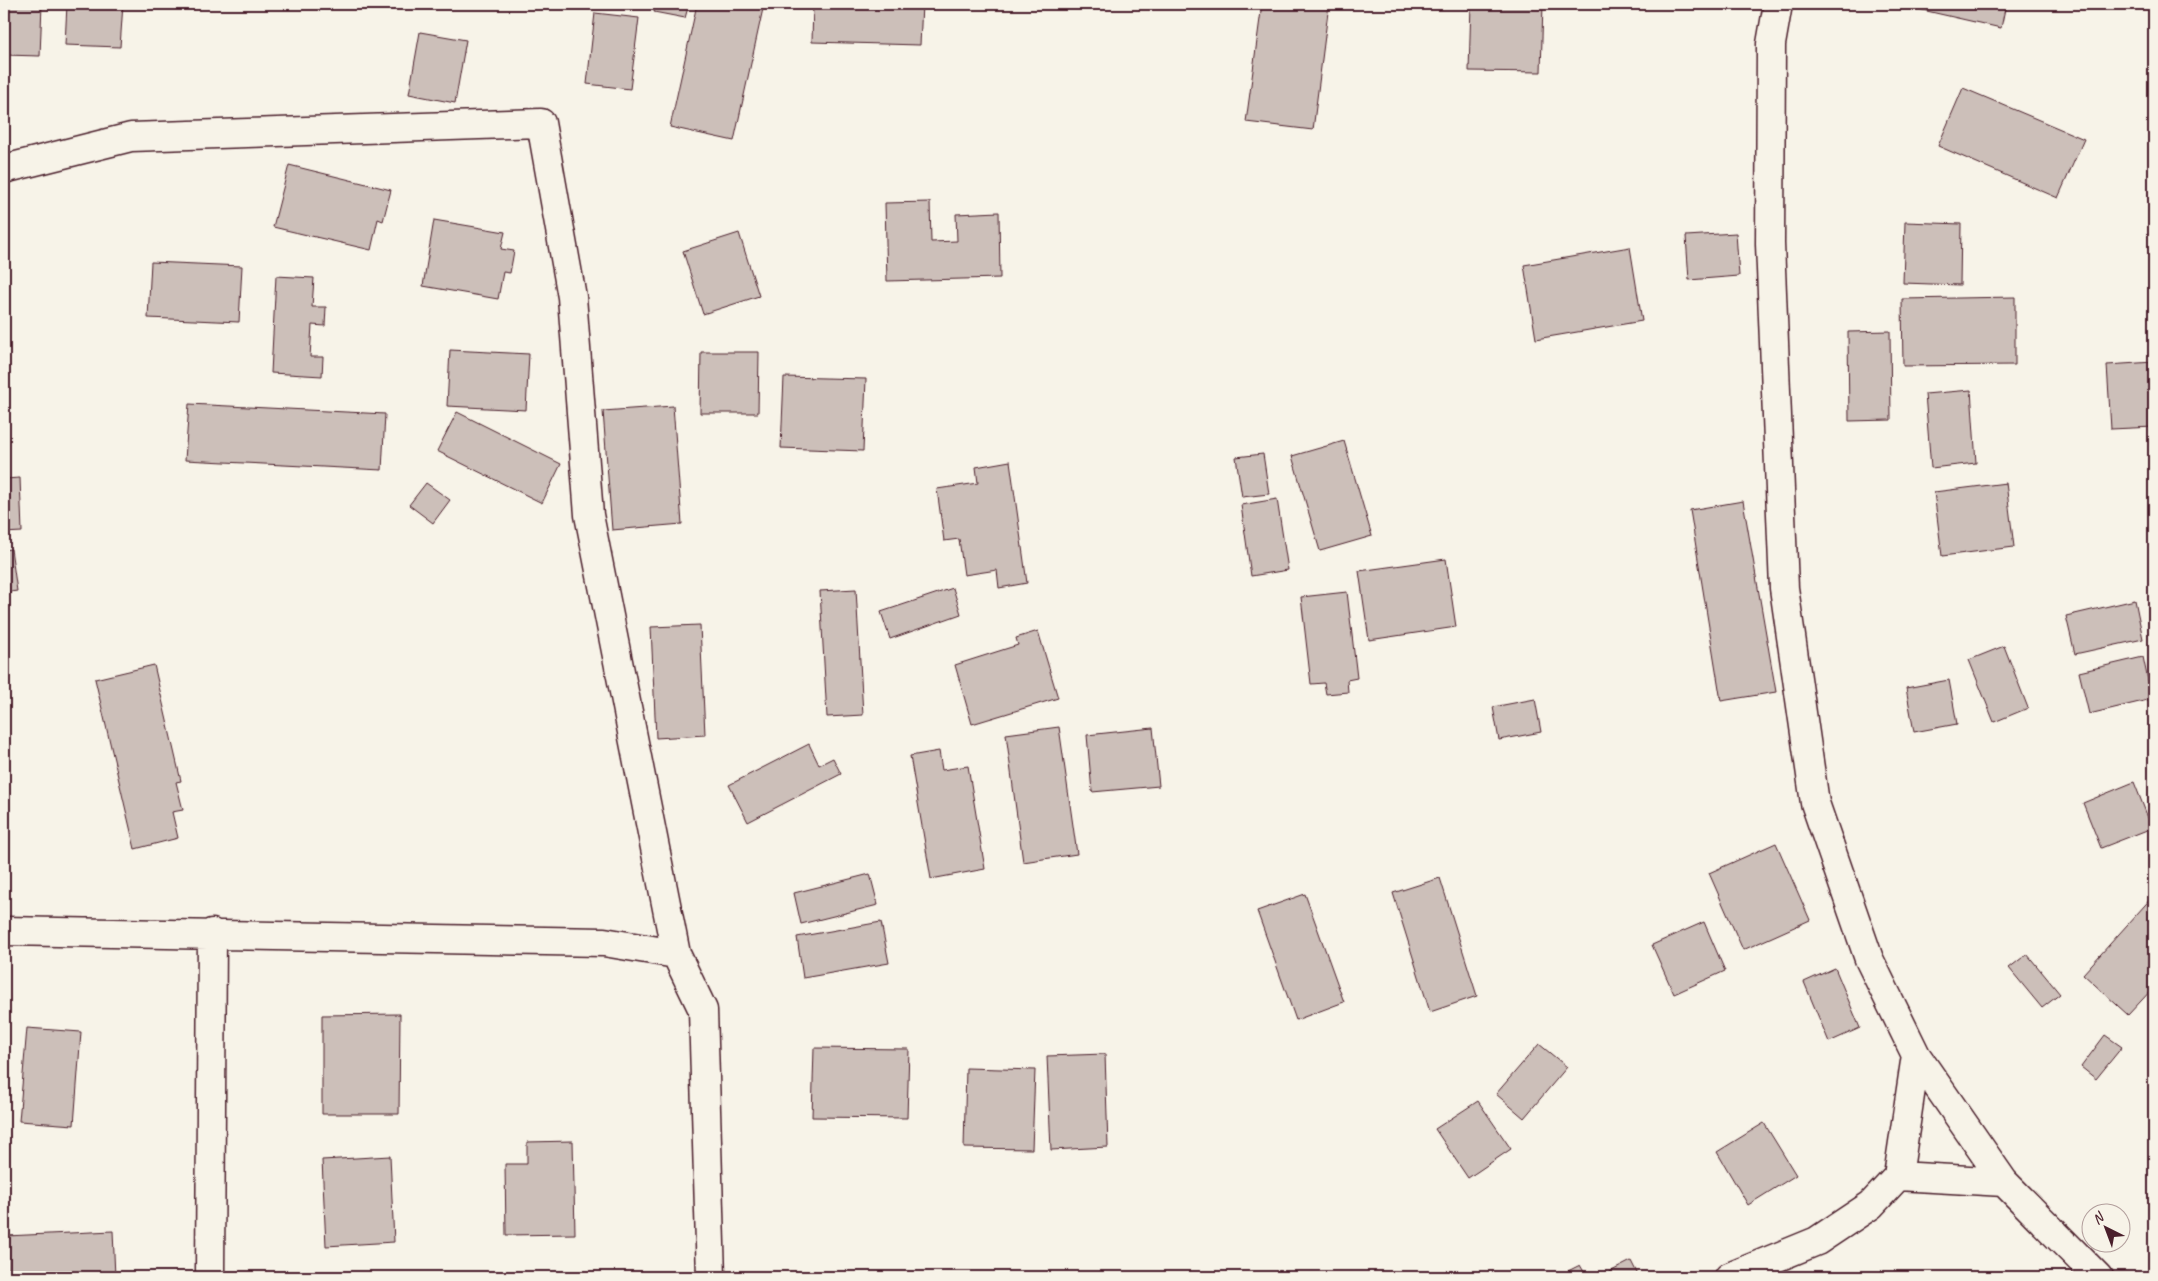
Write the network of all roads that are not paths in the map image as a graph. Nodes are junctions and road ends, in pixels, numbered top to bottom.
1 (1778, 4) edge
2 (4, 169) edge
3 (4, 930) edge
4 (212, 933) junction
5 (676, 954) junction
6 (1916, 1054) junction
7 (1898, 1176) junction
8 (2004, 1182) junction
9 (210, 1277) edge
10 (711, 1277) edge
11 (1729, 1277) edge
12 (2098, 1277) edge

1 - 6 street
2 - 5 street
3 - 4 street
4 - 5 street
4 - 9 street
5 - 10 street
6 - 7 street
6 - 8 street
7 - 8 street
7 - 11 street
8 - 12 street

